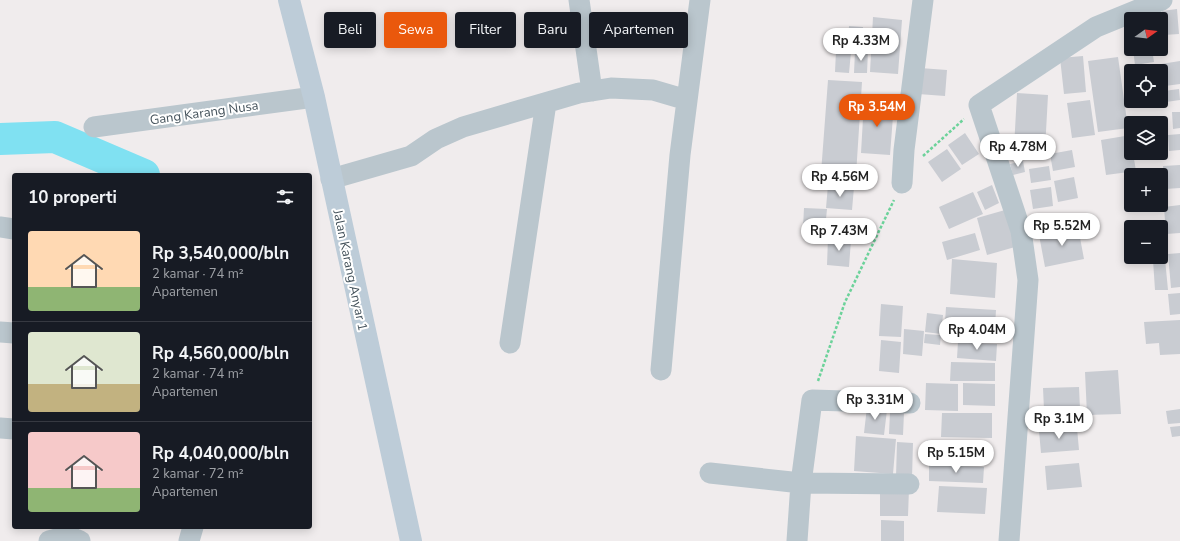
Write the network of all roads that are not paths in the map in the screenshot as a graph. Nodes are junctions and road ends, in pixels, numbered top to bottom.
1 (289, 0) edge
2 (579, 0) edge
3 (700, 0) edge
4 (923, 0) edge
5 (1162, 0) edge
6 (592, 91) junction
7 (314, 97) junction
8 (687, 100) junction
9 (546, 102) junction
10 (94, 127) dead end
11 (331, 179) junction
12 (902, 183) road end
13 (0, 227) edge
14 (12, 229) edge
15 (0, 332) edge
16 (12, 334) edge
17 (510, 343) dead end
18 (661, 370) dead end
19 (910, 403) dead end
20 (0, 428) edge
21 (12, 429) edge
22 (710, 474) dead end
23 (801, 483) junction
24 (909, 484) dead end
25 (192, 529) edge
26 (49, 541) edge
27 (80, 541) edge
28 (189, 541) edge
29 (411, 541) edge
30 (797, 541) edge
31 (1009, 541) edge

1 - 7 main road, Jalan Karang Anyar 1
2 - 6 street
3 - 8 street
4 - 12 street
5 - 31 street
6 - 8 street
6 - 9 street
7 - 10 street, Gang Karang Nusa
7 - 11 main road, Jalan Karang Anyar 1
8 - 18 street
9 - 11 street
9 - 17 street
11 - 29 main road, Jalan Karang Anyar 1
13 - 14 street
15 - 16 street
19 - 23 street
20 - 21 street
22 - 23 street
23 - 24 street
23 - 30 street
25 - 28 street
26 - 27 street

